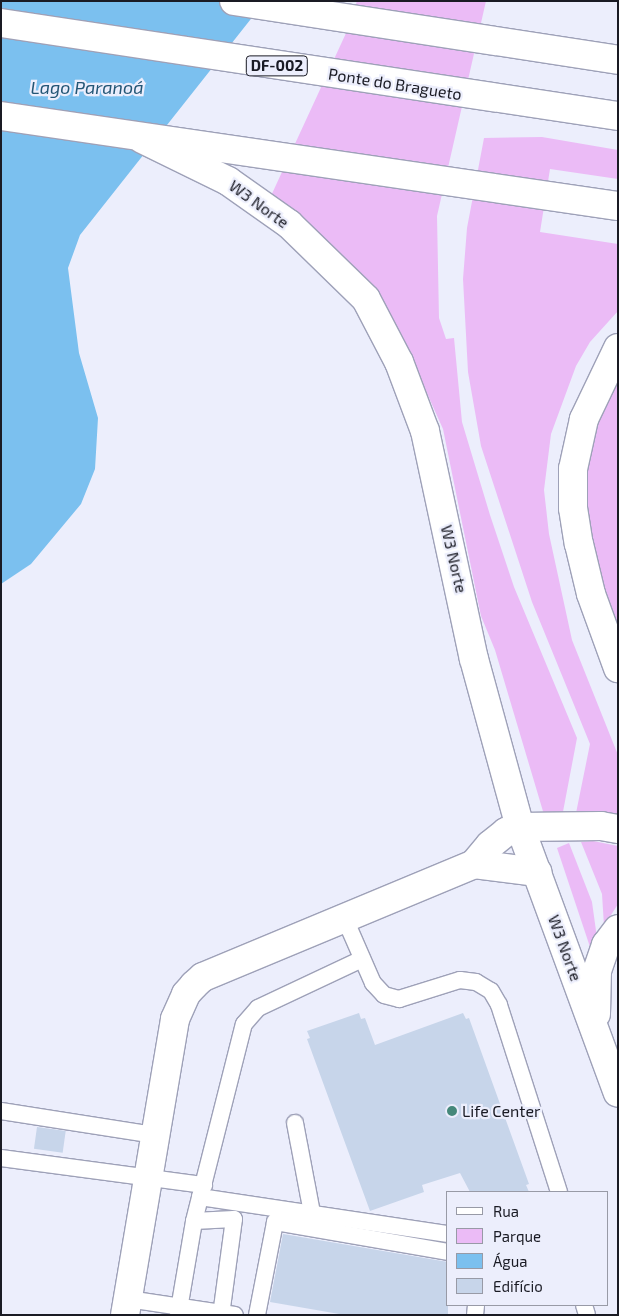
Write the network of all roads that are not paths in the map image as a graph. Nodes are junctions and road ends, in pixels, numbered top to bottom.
1 (234, 1) edge
2 (1, 23) edge
3 (618, 60) edge
4 (1, 116) edge
5 (618, 116) edge
6 (137, 136) junction
7 (618, 206) edge
8 (618, 348) edge
9 (618, 668) edge
10 (520, 827) junction
11 (618, 829) edge
12 (474, 864) junction
13 (537, 872) junction
14 (345, 919) junction
15 (618, 929) edge
16 (362, 959) junction
17 (597, 1034) junction
18 (618, 1094) edge
19 (1, 1111) edge
20 (296, 1123) dead end
21 (155, 1135) junction
22 (1, 1158) edge
23 (148, 1178) junction
24 (202, 1191) junction
25 (559, 1191) edge
26 (312, 1213) junction
27 (194, 1221) junction
28 (446, 1234) edge
29 (446, 1252) edge
30 (126, 1307) edge
31 (179, 1310) edge
32 (226, 1314) edge
33 (257, 1315) edge

1 - 3 main road
2 - 5 main road, Ponte do Bragueto / DF-002
4 - 6 main road
6 - 7 main road
6 - 10 main road, W3 Norte
8 - 9 main road
10 - 11 main road
10 - 12 main road
10 - 13 main road, W3 Norte
12 - 13 main road
12 - 14 main road
13 - 17 main road, W3 Norte
14 - 16 lane
14 - 21 main road
15 - 17 main road
16 - 24 lane
16 - 25 lane
17 - 18 main road, W3 Norte
19 - 21 lane
20 - 26 lane
21 - 23 main road
22 - 23 lane
23 - 24 lane
23 - 30 main road
24 - 26 lane
24 - 27 lane
26 - 28 lane
27 - 31 lane
27 - 32 lane
29 - 33 lane
30 - 31 lane
31 - 32 lane

